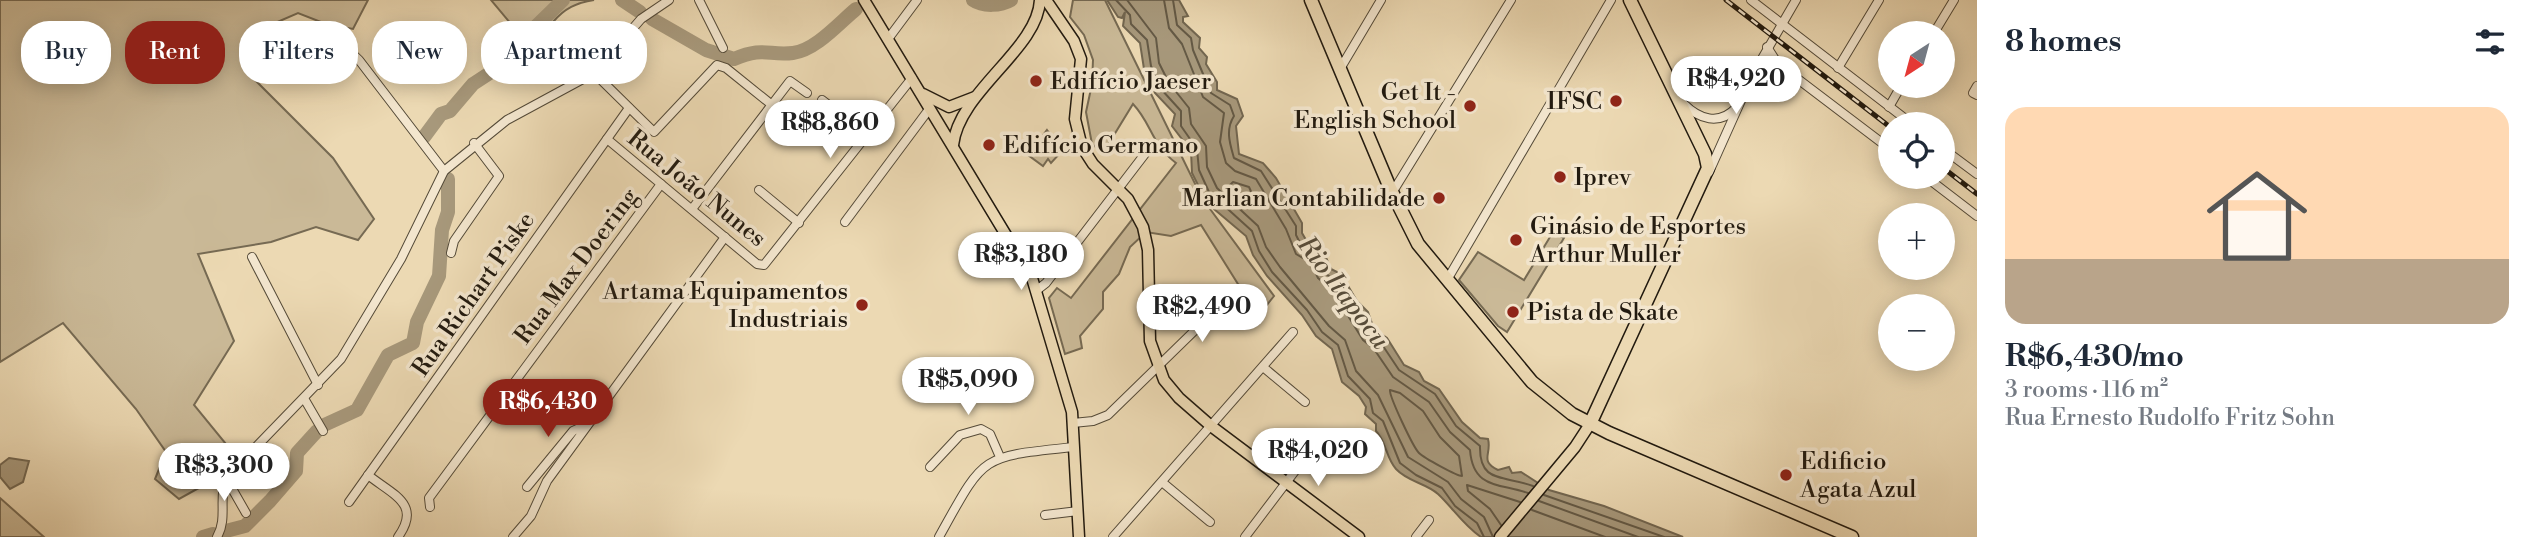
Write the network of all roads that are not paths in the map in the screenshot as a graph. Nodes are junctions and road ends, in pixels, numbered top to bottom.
1 (669, 0) edge
2 (699, 0) edge
3 (864, 0) edge
4 (917, 0) edge
5 (1040, 0) edge
6 (1046, 0) edge
7 (1311, 0) edge
8 (1381, 0) edge
9 (1511, 0) edge
10 (1611, 0) edge
11 (1630, 0) edge
12 (1751, 0) edge
13 (1796, 0) edge
14 (1880, 0) edge
15 (1954, 0) edge
16 (1768, 15) junction
17 (639, 21) edge
18 (1941, 21) edge
19 (1781, 24) junction
20 (1033, 25) junction
21 (1065, 28) junction
22 (1791, 32) junction
23 (1773, 37) junction
24 (888, 40) junction
25 (1767, 47) junction
26 (723, 48) dead end
27 (358, 59) edge
28 (1839, 68) junction
29 (1340, 69) junction
30 (1783, 69) junction
31 (1752, 76) junction
32 (912, 78) junction
33 (574, 84) edge
34 (605, 84) edge
35 (1977, 86) edge
36 (920, 92) junction
37 (807, 93) dead end
38 (1977, 95) edge
39 (977, 96) junction
40 (1678, 98) junction
41 (1894, 98) edge
42 (822, 100) dead end
43 (772, 105) junction
44 (1738, 106) junction
45 (1889, 107) junction
46 (629, 108) junction
47 (930, 108) junction
48 (1896, 112) edge
49 (1716, 119) junction
50 (1726, 133) junction
51 (868, 135) junction
52 (607, 139) junction
53 (1878, 140) edge
54 (474, 143) junction
55 (953, 145) junction
56 (1151, 146) dead end
57 (1955, 158) edge
58 (444, 171) junction
59 (1977, 174) edge
60 (1706, 178) junction
61 (661, 184) junction
62 (1119, 189) junction
63 (1942, 189) edge
64 (758, 190) dead end
65 (1392, 193) junction
66 (692, 209) junction
67 (1977, 216) edge
68 (845, 222) dead end
69 (799, 223) junction
70 (725, 237) junction
71 (451, 253) dead end
72 (252, 257) dead end
73 (1447, 280) junction
74 (1037, 289) junction
75 (1226, 300) dead end
76 (1293, 332) dead end
77 (1158, 367) junction
78 (1263, 367) junction
79 (318, 385) junction
80 (305, 400) junction
81 (1305, 402) dead end
82 (1073, 423) junction
83 (1590, 424) junction
84 (586, 425) junction
85 (1211, 426) junction
86 (323, 431) dead end
87 (1074, 447) junction
88 (1307, 455) dead end
89 (1000, 457) junction
90 (930, 467) dead end
91 (369, 475) junction
92 (226, 478) junction
93 (1161, 482) junction
94 (1286, 483) junction
95 (527, 488) dead end
96 (349, 502) dead end
97 (430, 507) dead end
98 (1078, 512) junction
99 (246, 513) dead end
100 (1045, 515) dead end
101 (1429, 520) dead end
102 (1210, 523) dead end
103 (217, 537) edge
104 (398, 537) edge
105 (513, 537) edge
106 (939, 537) edge
107 (1079, 537) edge
108 (1113, 537) edge
109 (1244, 537) edge
110 (1359, 537) edge
111 (1416, 537) edge
112 (1500, 537) edge
113 (1852, 537) edge

1 - 17 street
2 - 26 street
3 - 24 main road
4 - 24 street
5 - 20 main road
6 - 21 main road
7 - 29 highway
8 - 29 street
9 - 65 street
10 - 73 street
11 - 40 highway
12 - 16 street
13 - 19 street
14 - 28 street
15 - 18 street
16 - 19 street
16 - 23 street
19 - 22 street
19 - 23 street
20 - 21 main road
20 - 39 main road
21 - 62 main road
22 - 23 street
22 - 28 street
23 - 25 street
24 - 32 main road
25 - 30 street
25 - 31 street
27 - 58 street
28 - 45 street
29 - 65 highway
30 - 31 street
30 - 53 street
31 - 44 street
32 - 36 main road
32 - 51 street
33 - 54 street
34 - 46 street
35 - 38 street
36 - 39 main road
36 - 47 main road
37 - 43 street
39 - 55 main road
40 - 49 street
40 - 60 highway
41 - 45 street
42 - 51 street
43 - 46 street
43 - 66 street
44 - 49 street
44 - 50 street
45 - 48 street
46 - 52 street, Rua Richart Piske
47 - 55 main road
47 - 68 street
49 - 50 street
50 - 60 street
51 - 69 street
52 - 61 street, Rua João Nunes
52 - 91 street, Rua Richart Piske
54 - 58 street
54 - 71 street
55 - 74 main road
56 - 62 street
57 - 59 street
58 - 79 street
60 - 83 highway
61 - 66 street, Rua João Nunes
61 - 97 street, Rua Max Doering
62 - 74 street
62 - 77 main road
63 - 67 street
64 - 69 street
65 - 73 highway
66 - 70 street, Rua João Nunes
69 - 70 street, Rua João Nunes
70 - 84 street
72 - 79 street
73 - 83 highway
74 - 82 main road
75 - 77 street
76 - 78 street
77 - 82 street
77 - 85 main road
78 - 81 street
78 - 85 street
79 - 80 street
80 - 86 street
80 - 92 street
82 - 87 main road
83 - 112 main road
83 - 113 highway
84 - 95 street
84 - 105 street
85 - 93 street
85 - 94 main road
87 - 89 street
87 - 98 main road
88 - 94 street
89 - 90 street
89 - 106 street
91 - 96 street, Rua Richart Piske
91 - 104 street
92 - 99 street
92 - 103 street
93 - 102 street
93 - 108 street
94 - 109 street
94 - 110 main road
98 - 100 street
98 - 107 main road
101 - 111 street

